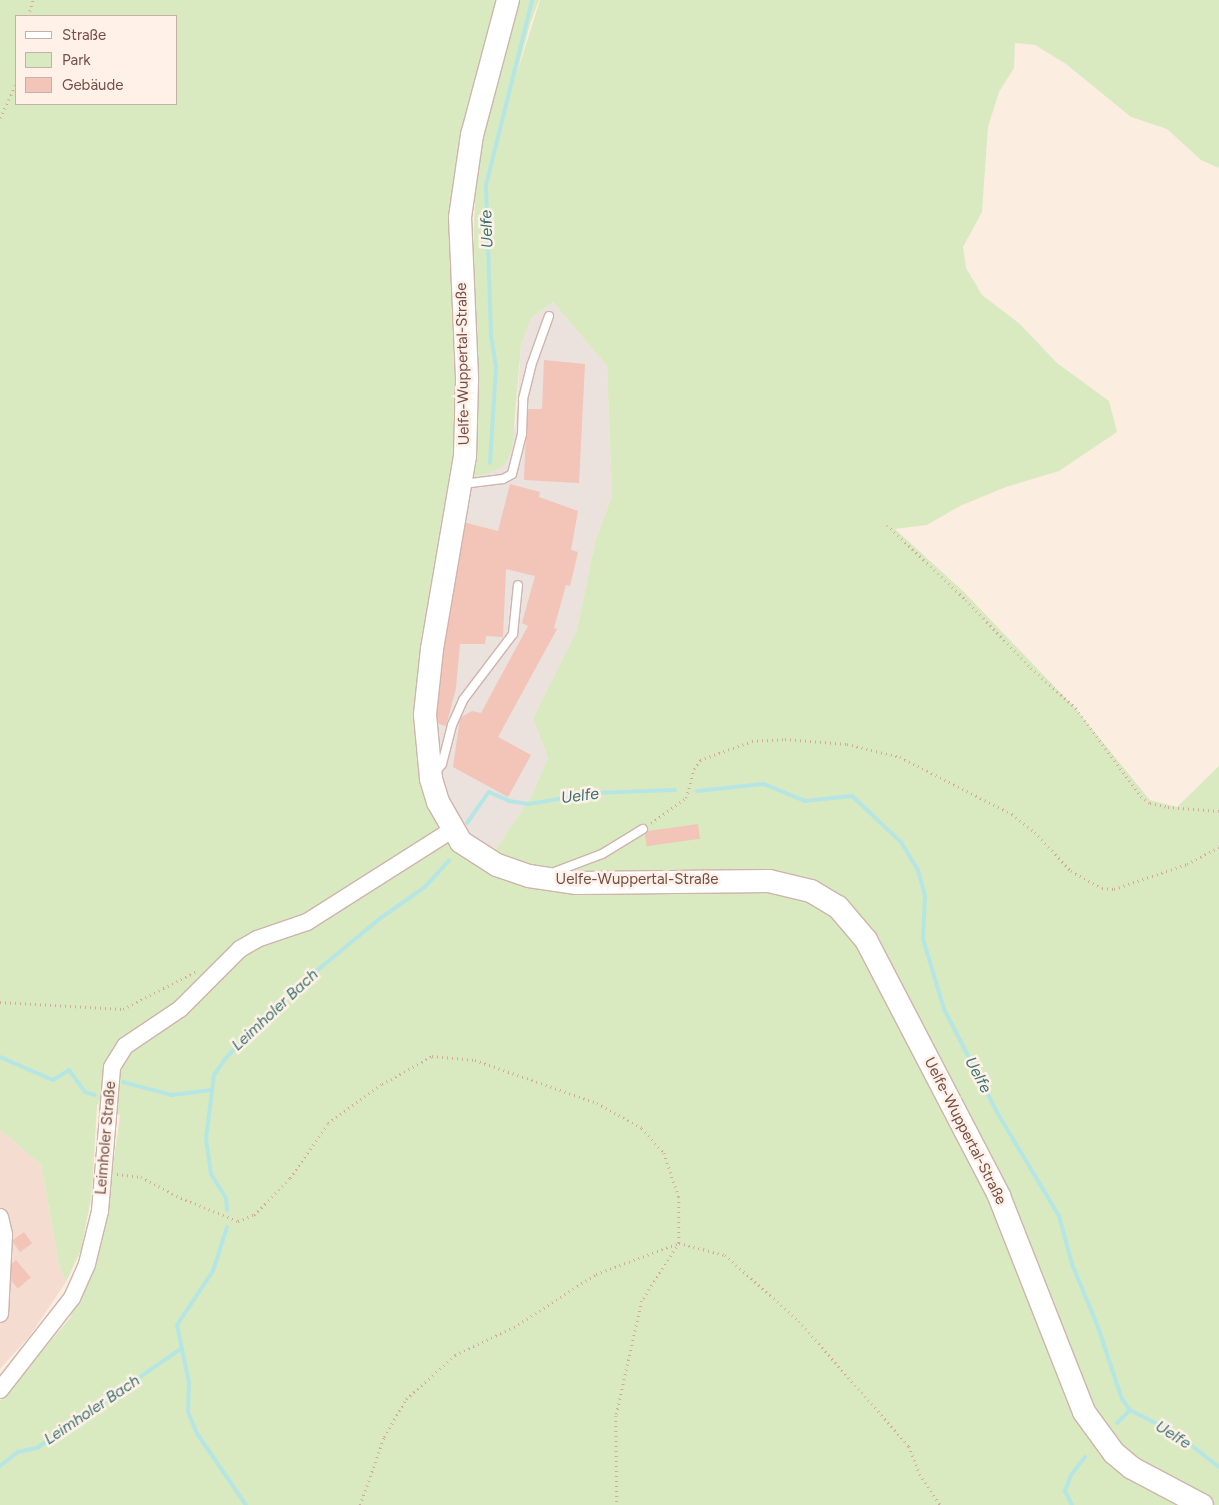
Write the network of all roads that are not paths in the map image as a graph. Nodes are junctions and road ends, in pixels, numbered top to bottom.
1 (508, 0) edge
2 (549, 316) dead end
3 (461, 484) junction
4 (518, 585) dead end
5 (430, 779) junction
6 (643, 829) road end
7 (452, 830) junction
8 (553, 881) junction
9 (0, 1216) edge
10 (0, 1314) edge
11 (0, 1390) edge
12 (1202, 1505) edge

1 - 3 main road, Uelfe-Wuppertal-Straße
2 - 3 lane
3 - 5 main road, Uelfe-Wuppertal-Straße
4 - 5 lane
5 - 7 main road, Uelfe-Wuppertal-Straße
6 - 8 lane
7 - 8 main road, Uelfe-Wuppertal-Straße
7 - 11 street, Leimholer Straße
8 - 12 main road, Uelfe-Wuppertal-Straße
9 - 10 street

